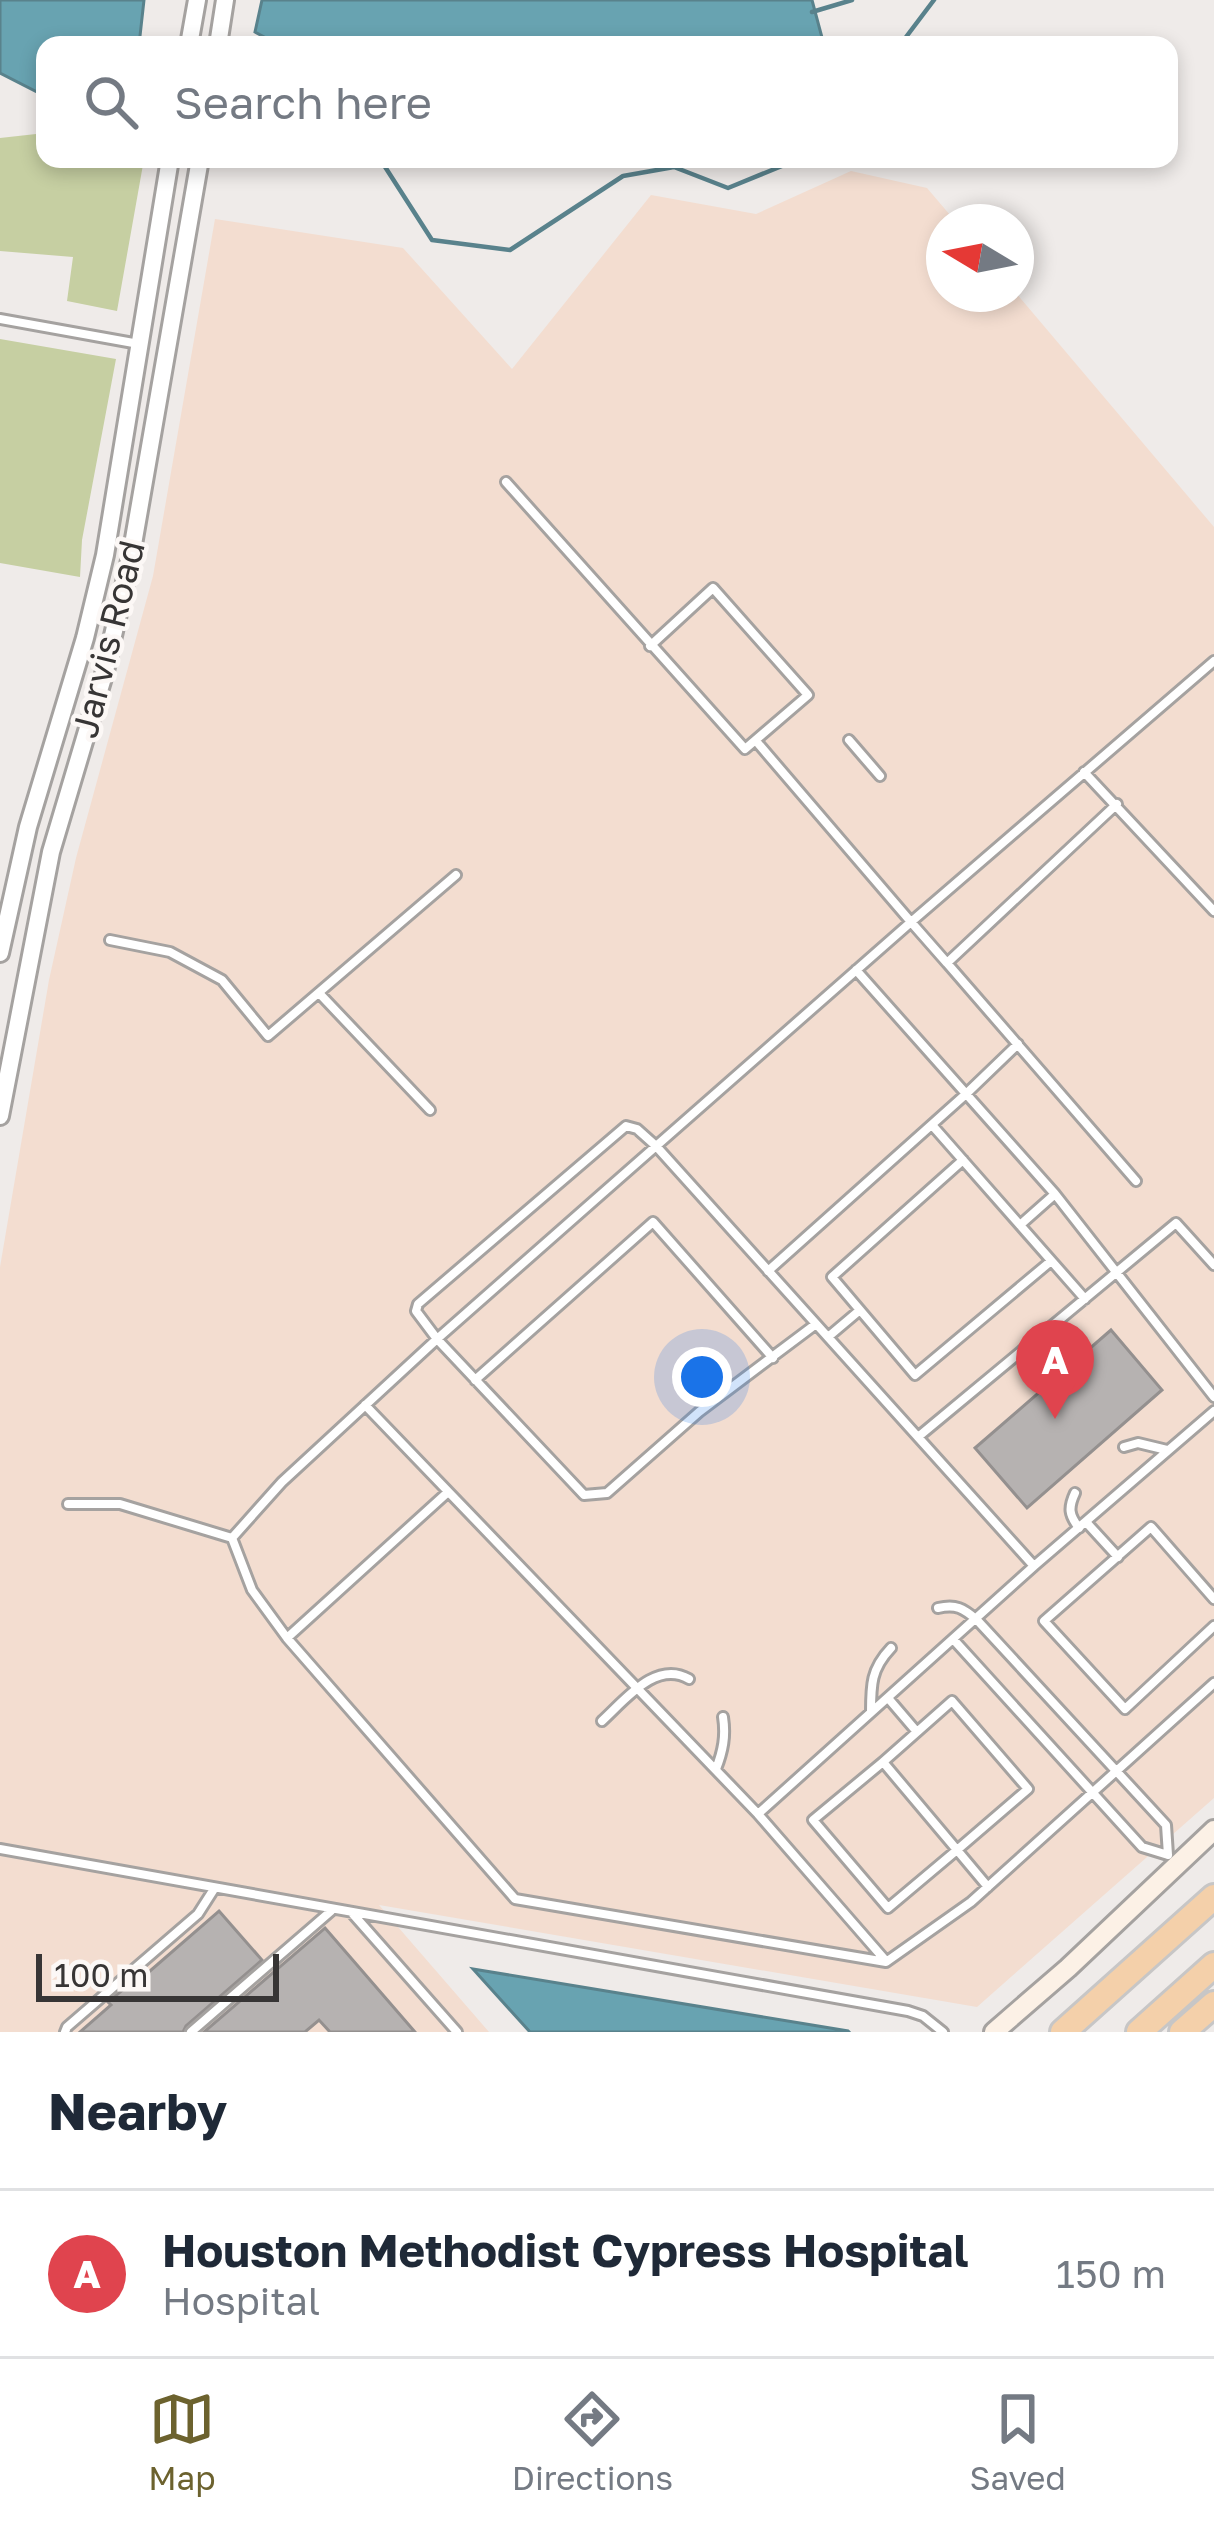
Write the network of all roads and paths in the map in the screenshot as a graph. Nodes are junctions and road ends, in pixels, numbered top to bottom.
1 (196, 6) edge
2 (191, 36) edge
3 (168, 168) edge
4 (198, 168) edge
5 (0, 319) edge
6 (139, 344) junction
7 (506, 482) dead end
8 (106, 551) junction
9 (131, 556) junction
10 (650, 646) junction
11 (1214, 661) edge
12 (849, 740) dead end
13 (756, 741) junction
14 (1084, 772) junction
15 (880, 776) dead end
16 (1117, 804) junction
17 (456, 875) dead end
18 (1214, 911) edge
19 (911, 922) junction
20 (110, 940) dead end
21 (0, 953) edge
22 (947, 963) junction
23 (856, 970) junction
24 (319, 993) junction
25 (1018, 1044) junction
26 (966, 1094) junction
27 (430, 1110) dead end
28 (0, 1116) edge
29 (932, 1125) junction
30 (656, 1146) junction
31 (963, 1160) junction
32 (1136, 1181) dead end
33 (1055, 1194) junction
34 (1020, 1225) junction
35 (1052, 1261) junction
36 (1214, 1264) edge
37 (768, 1270) junction
38 (1117, 1274) junction
39 (1085, 1299) junction
40 (860, 1310) junction
41 (816, 1324) junction
42 (827, 1337) junction
43 (436, 1339) junction
44 (773, 1358) junction
45 (475, 1380) junction
46 (1214, 1397) edge
47 (365, 1405) junction
48 (1214, 1411) edge
49 (918, 1437) junction
50 (1124, 1447) dead end
51 (1168, 1450) junction
52 (448, 1492) junction
53 (1075, 1493) dead end
54 (68, 1504) dead end
55 (1082, 1525) junction
56 (232, 1538) junction
57 (1118, 1557) junction
58 (1034, 1566) junction
59 (1214, 1599) edge
60 (938, 1608) dead end
61 (976, 1620) junction
62 (1214, 1626) edge
63 (287, 1638) junction
64 (953, 1639) junction
65 (891, 1648) dead end
66 (689, 1679) dead end
67 (1214, 1683) edge
68 (639, 1688) junction
69 (888, 1698) junction
70 (871, 1713) junction
71 (723, 1717) dead end
72 (602, 1721) dead end
73 (917, 1732) junction
74 (883, 1762) junction
75 (716, 1768) junction
76 (1117, 1772) junction
77 (1092, 1794) junction
78 (758, 1814) junction
79 (1214, 1830) edge
80 (0, 1849) edge
81 (957, 1850) junction
82 (1173, 1859) junction
83 (988, 1887) junction
84 (214, 1889) junction
85 (1214, 1897) edge
86 (332, 1910) junction
87 (352, 1913) junction
88 (886, 1961) junction
89 (1214, 1965) edge
90 (1214, 2004) edge
91 (65, 2032) edge
92 (191, 2032) edge
93 (457, 2032) edge
94 (944, 2032) edge
95 (994, 2032) edge
96 (1063, 2032) edge
97 (1138, 2032) edge
98 (1182, 2032) edge

1 - 2 street
3 - 6 street, Jarvis Road
4 - 9 street, Jarvis Road
5 - 6 lane
6 - 8 street, Jarvis Road
7 - 10 lane
8 - 9 street
8 - 21 street, Jarvis Road
9 - 28 street, Jarvis Road
10 - 13 lane
10 - 13 lane
11 - 14 lane
12 - 15 lane
13 - 19 lane
14 - 16 lane
14 - 19 lane
16 - 18 lane
16 - 22 lane
17 - 24 lane
19 - 22 lane
19 - 23 lane
20 - 24 lane
22 - 25 lane
23 - 26 lane
23 - 30 lane
24 - 27 lane
25 - 26 lane
25 - 32 lane
26 - 29 lane
26 - 33 lane
29 - 31 lane
29 - 37 lane
30 - 37 lane
30 - 43 lane
30 - 43 lane
31 - 34 lane
31 - 40 lane
33 - 34 lane
33 - 38 lane
34 - 35 lane
35 - 39 lane
35 - 40 lane
36 - 38 lane
37 - 41 lane
38 - 39 lane
38 - 46 lane
39 - 49 lane
40 - 42 lane
41 - 42 lane
41 - 44 lane
42 - 49 lane
43 - 45 lane
43 - 47 lane
44 - 45 lane
44 - 45 lane
47 - 52 lane
47 - 56 lane
48 - 51 lane
49 - 58 lane
50 - 51 lane
51 - 55 lane
52 - 63 lane
52 - 68 lane
53 - 55 lane
54 - 56 lane
55 - 57 lane
55 - 58 lane
56 - 63 lane
57 - 59 lane
57 - 62 lane
58 - 61 lane
60 - 61 lane
61 - 64 lane
61 - 76 lane
63 - 88 lane
64 - 69 lane
64 - 77 lane
65 - 70 lane
66 - 68 lane
67 - 76 lane
68 - 72 lane
68 - 75 lane
69 - 70 lane
69 - 73 lane
70 - 78 lane
71 - 75 lane
73 - 74 lane
73 - 81 lane
74 - 81 lane
74 - 81 lane
75 - 78 lane
76 - 77 lane
76 - 82 lane
77 - 82 lane
77 - 83 lane
78 - 88 lane
79 - 82 main road
80 - 84 lane
81 - 83 lane
82 - 95 main road
83 - 88 lane
84 - 86 lane
84 - 91 lane
85 - 96 highway
86 - 87 lane
86 - 92 lane
87 - 93 lane
87 - 94 lane
89 - 97 highway
90 - 98 highway

